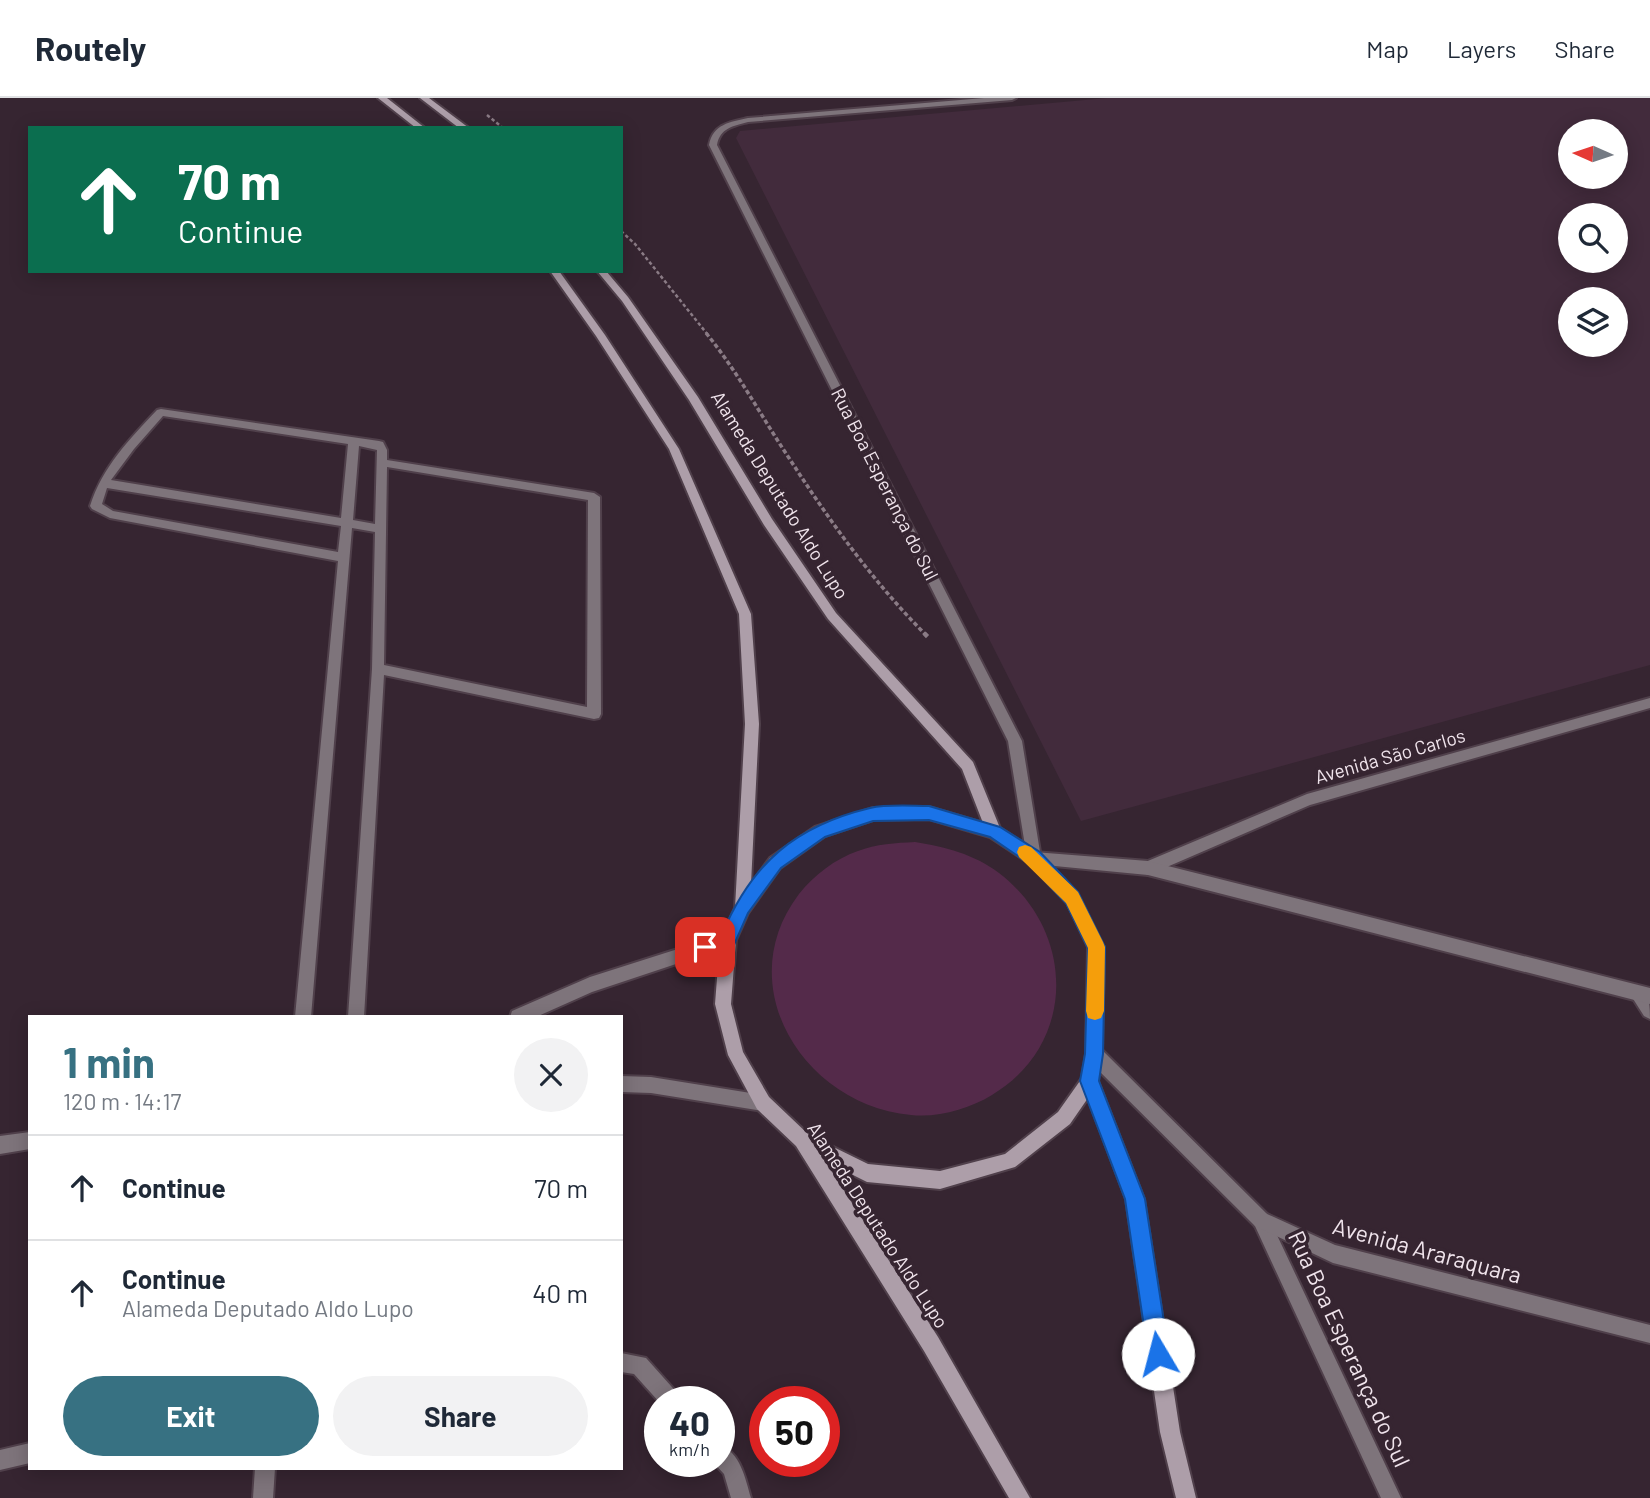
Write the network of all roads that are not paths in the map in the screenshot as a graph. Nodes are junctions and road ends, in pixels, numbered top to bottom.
1 (382, 98) edge
2 (424, 98) edge
3 (1012, 98) edge
4 (418, 126) edge
5 (462, 126) edge
6 (555, 273) edge
7 (603, 273) edge
8 (354, 442) junction
9 (383, 463) junction
10 (103, 482) junction
11 (348, 523) junction
12 (382, 528) junction
13 (345, 558) junction
14 (378, 669) junction
15 (1650, 703) edge
16 (995, 832) junction
17 (1034, 858) junction
18 (1148, 868) junction
19 (741, 908) junction
20 (728, 940) junction
21 (1644, 995) edge
22 (1650, 1011) edge
23 (303, 1015) edge
24 (356, 1015) edge
25 (522, 1015) edge
26 (1094, 1054) junction
27 (1090, 1081) junction
28 (623, 1084) edge
29 (763, 1102) junction
30 (28, 1140) edge
31 (802, 1140) junction
32 (0, 1145) edge
33 (1261, 1220) junction
34 (1650, 1334) edge
35 (623, 1362) edge
36 (658, 1386) edge
37 (28, 1453) edge
38 (0, 1460) edge
39 (265, 1470) edge
40 (735, 1477) edge
41 (263, 1498) edge
42 (741, 1498) edge
43 (1020, 1498) edge
44 (1186, 1498) edge
45 (1391, 1498) edge

1 - 4 main road
2 - 5 main road
3 - 17 street, Rua Boa Esperança do Sul
6 - 19 main road, Alameda Deputado Aldo Lupo
7 - 16 main road, Alameda Deputado Aldo Lupo
8 - 9 street
8 - 10 street
8 - 11 street
9 - 12 street
9 - 14 street
10 - 11 street
10 - 13 street
11 - 12 street
11 - 13 street
12 - 14 street
13 - 23 street
14 - 24 street
15 - 18 street, Avenida São Carlos
16 - 17 main road
16 - 19 main road
17 - 18 street
17 - 26 main road
18 - 21 street
19 - 20 main road, Alameda Deputado Aldo Lupo
20 - 25 street
20 - 29 main road, Alameda Deputado Aldo Lupo
21 - 22 street
26 - 27 main road
26 - 33 street, Avenida Araraquara
27 - 31 main road
27 - 44 main road
28 - 29 street
29 - 31 main road, Alameda Deputado Aldo Lupo
30 - 32 street
31 - 43 main road, Alameda Deputado Aldo Lupo
33 - 34 street, Avenida Araraquara
33 - 45 street, Rua Boa Esperança do Sul
35 - 36 street
37 - 38 street
39 - 41 street
40 - 42 street

